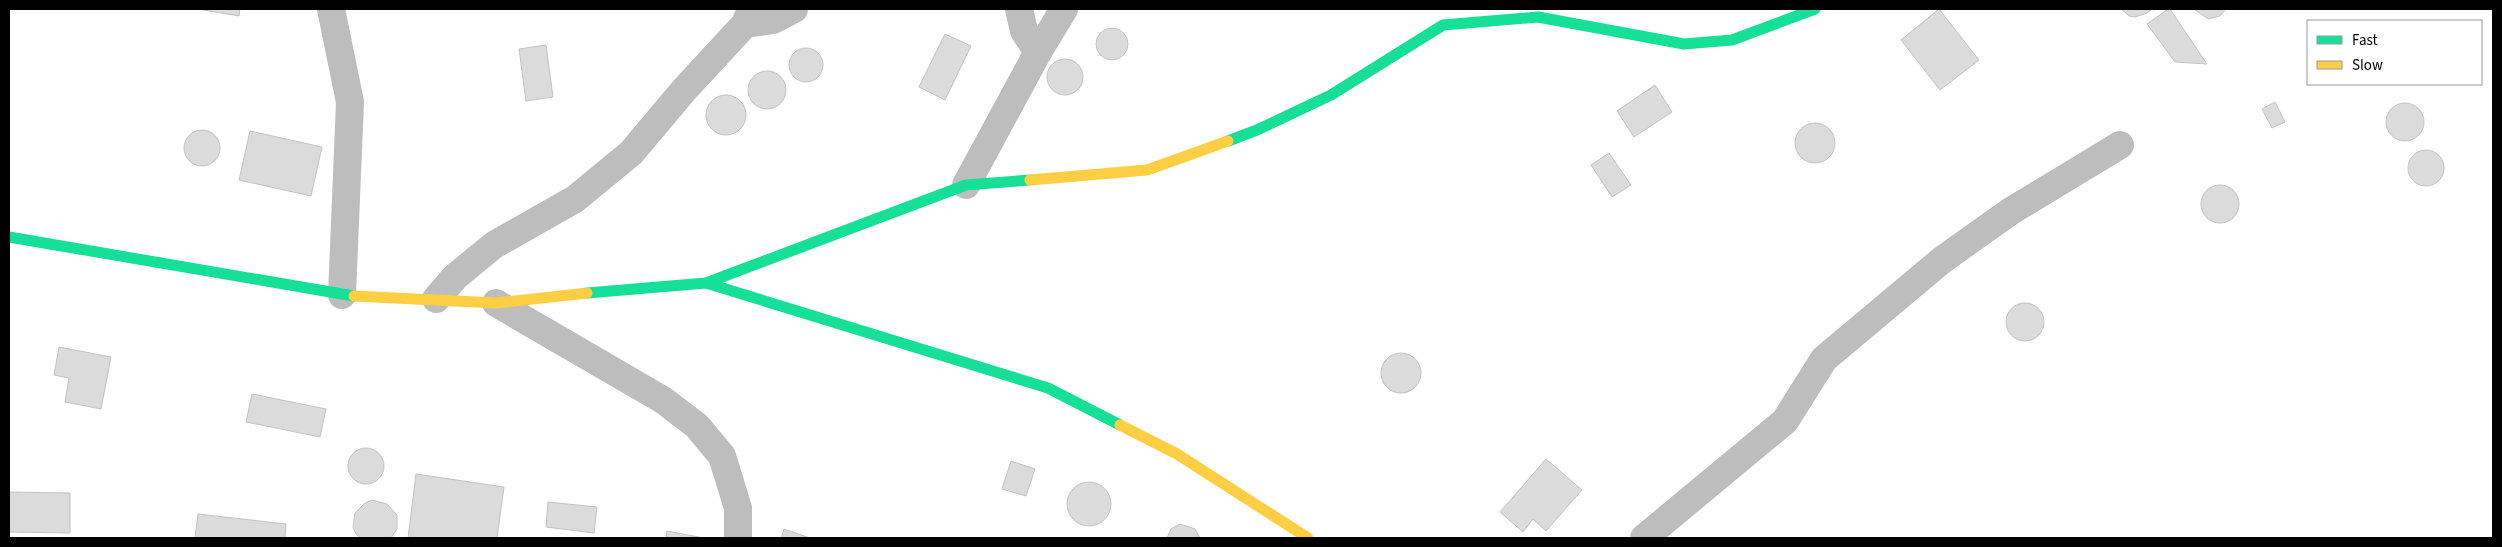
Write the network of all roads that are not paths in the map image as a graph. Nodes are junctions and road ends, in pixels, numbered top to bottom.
1 (332, 9) edge
2 (794, 9) edge
3 (1019, 9) edge
4 (1064, 9) edge
5 (1816, 9) edge
6 (748, 16) edge
7 (1450, 17) edge
8 (1038, 52) junction
9 (2120, 145) dead end
10 (966, 185) junction
11 (9, 237) edge
12 (706, 283) junction
13 (342, 295) junction
14 (436, 300) junction
15 (496, 302) junction
16 (738, 538) edge
17 (1308, 538) edge
18 (1644, 538) edge

1 - 13 street
2 - 6 street
3 - 8 street
4 - 8 street
5 - 7 street
6 - 14 street
7 - 10 street
8 - 10 street
9 - 18 street
10 - 12 street
11 - 13 street
12 - 15 street
12 - 17 street
13 - 14 street
14 - 15 street
15 - 16 street

